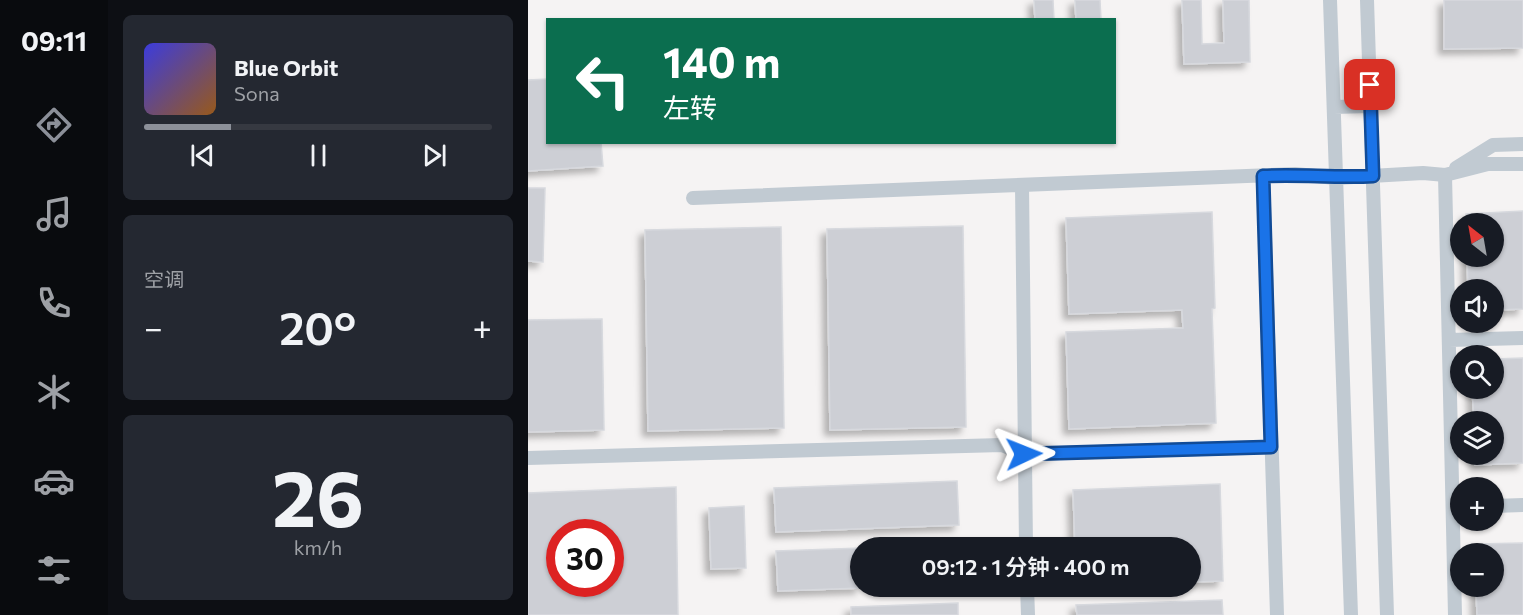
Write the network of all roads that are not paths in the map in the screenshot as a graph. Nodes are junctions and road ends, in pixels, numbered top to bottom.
1 (1330, 0) edge
2 (1366, 0) edge
3 (1370, 106) junction
4 (1334, 107) junction
5 (1523, 144) edge
6 (1523, 164) edge
7 (1444, 175) junction
8 (1263, 176) junction
9 (1373, 176) junction
10 (1336, 178) junction
11 (1022, 185) junction
12 (693, 198) dead end
13 (1523, 338) edge
14 (1449, 340) junction
15 (1271, 447) junction
16 (1024, 454) junction
17 (528, 458) edge
18 (1456, 477) edge
19 (1523, 505) edge
20 (1504, 506) edge
21 (1457, 531) edge
22 (1026, 537) edge
23 (1027, 597) edge
24 (1028, 615) edge
25 (1277, 615) edge
26 (1351, 615) edge
27 (1387, 615) edge
28 (1455, 615) edge

1 - 4 street
2 - 3 street
3 - 4 street
3 - 9 street
4 - 10 street
5 - 7 street
6 - 7 street
7 - 9 street
7 - 14 street
8 - 10 street
8 - 11 street
8 - 15 street
9 - 10 street
9 - 27 street
10 - 26 street
11 - 12 street
11 - 16 street
13 - 14 street
14 - 18 street
15 - 16 street
15 - 25 street
16 - 17 street
16 - 22 street
19 - 20 street
21 - 28 street
23 - 24 street

